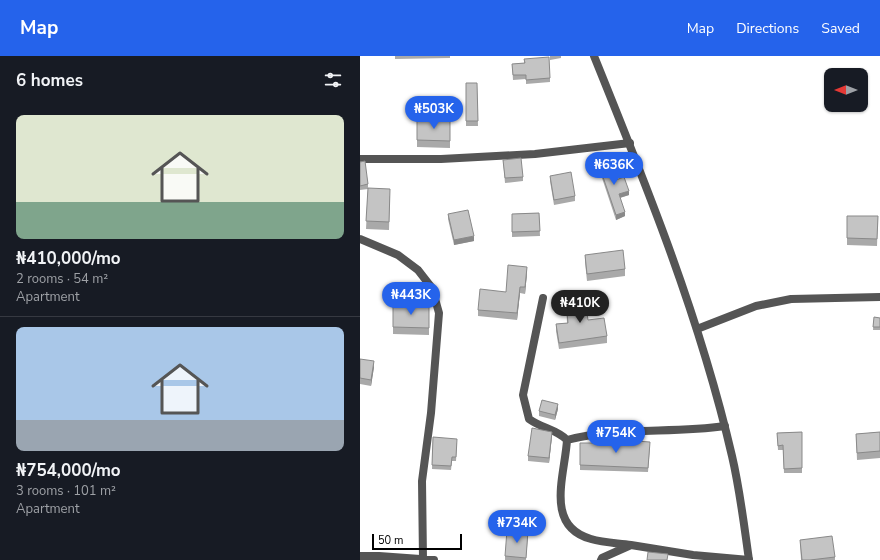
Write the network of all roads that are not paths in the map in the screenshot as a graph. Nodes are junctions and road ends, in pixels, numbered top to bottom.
1 (594, 56) edge
2 (630, 144) junction
3 (360, 159) edge
4 (360, 239) edge
5 (880, 297) edge
6 (543, 298) dead end
7 (697, 329) junction
8 (725, 426) junction
9 (567, 440) junction
10 (631, 545) junction
11 (360, 556) edge
12 (423, 559) junction
13 (434, 560) edge
14 (600, 560) edge
15 (749, 560) edge

1 - 2 street
2 - 3 street
2 - 7 street
4 - 12 street
5 - 7 street
6 - 9 street
7 - 8 street
8 - 9 street
8 - 15 street
9 - 10 street
10 - 14 street
10 - 15 street
11 - 12 street
12 - 13 street

